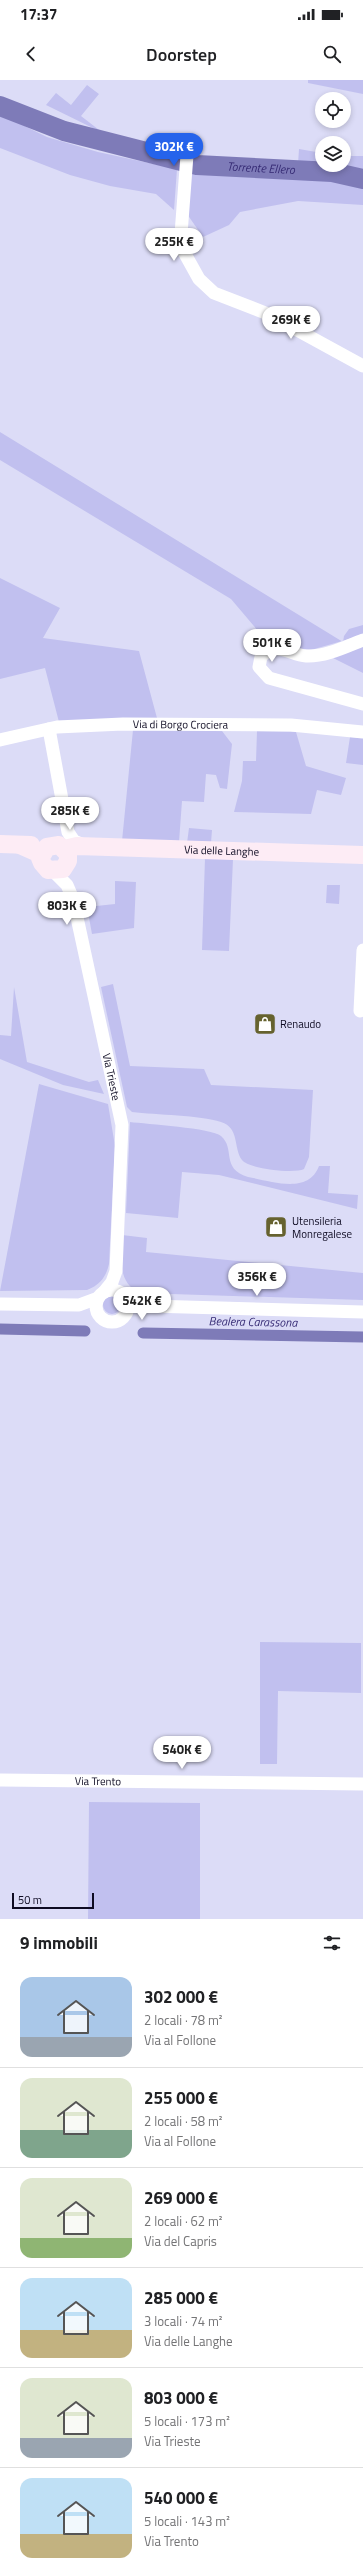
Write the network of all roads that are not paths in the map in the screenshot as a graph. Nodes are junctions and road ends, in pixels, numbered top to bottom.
1 (188, 142) dead end
2 (363, 366) edge
3 (363, 640) edge
4 (363, 704) edge
5 (49, 729) junction
6 (363, 732) edge
7 (0, 740) edge
8 (0, 844) edge
9 (44, 852) junction
10 (70, 856) junction
11 (363, 856) edge
12 (363, 950) edge
13 (360, 1011) dead end
14 (116, 1271) junction
15 (101, 1295) junction
16 (125, 1295) junction
17 (0, 1304) edge
18 (79, 1305) junction
19 (150, 1306) junction
20 (363, 1312) edge
21 (98, 1314) junction
22 (125, 1316) junction
23 (0, 1780) edge
24 (363, 1784) edge

1 - 2 street
3 - 4 street
5 - 6 street, Via di Borgo Crociera
5 - 7 street, Via di Borgo Crociera
5 - 10 street, Via Trieste
8 - 9 main road, Via delle Langhe
9 - 10 main road, Via delle Langhe
9 - 10 main road
10 - 11 main road, Via delle Langhe
10 - 14 street, Via Trieste
12 - 13 street
14 - 15 street, Via Trieste
14 - 16 street, Via Trieste
15 - 16 street
15 - 18 street
15 - 21 street
16 - 19 street
16 - 22 street
17 - 18 street
18 - 21 street
19 - 20 street
19 - 22 street
21 - 22 street
23 - 24 street, Via Trento

